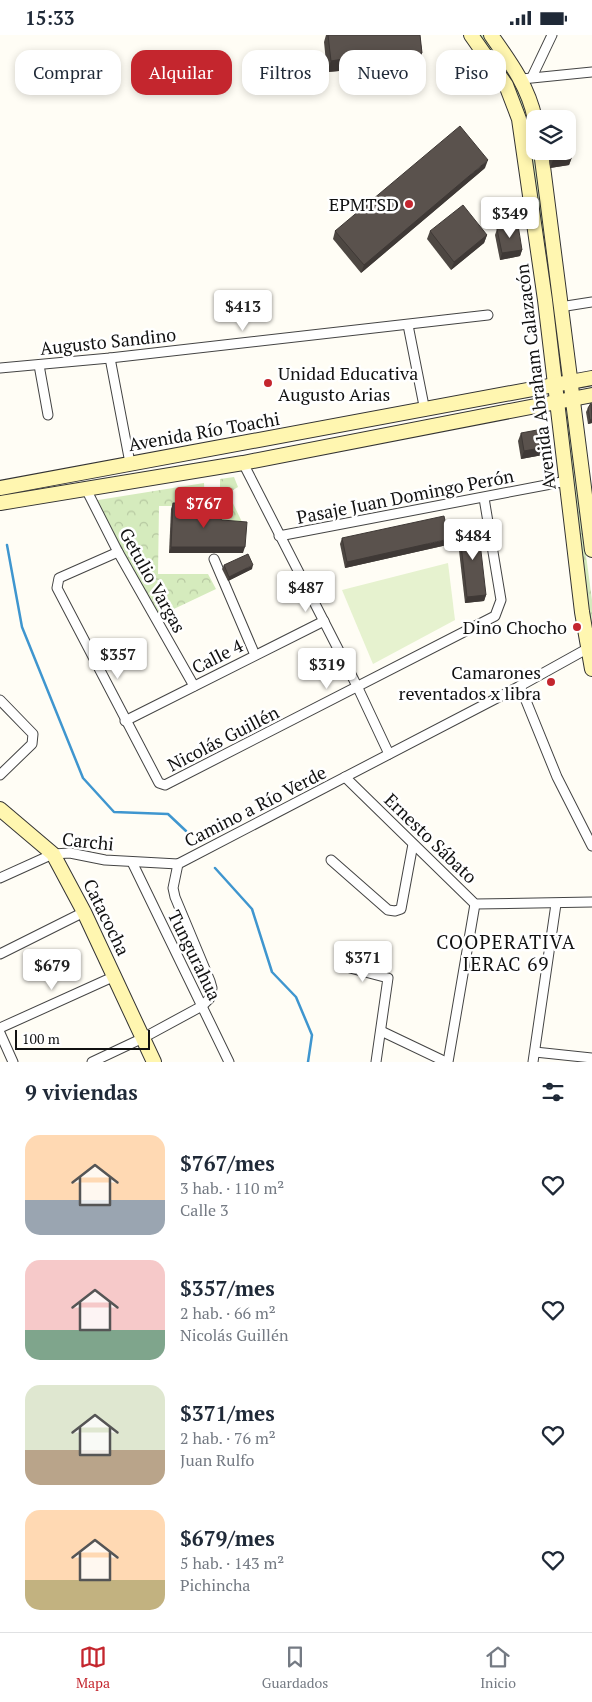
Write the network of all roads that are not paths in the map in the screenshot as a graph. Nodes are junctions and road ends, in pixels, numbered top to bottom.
1 (471, 35) edge
2 (491, 35) edge
3 (552, 35) edge
4 (592, 72) edge
5 (527, 78) junction
6 (533, 110) edge
7 (542, 160) edge
8 (592, 302) edge
9 (560, 307) junction
10 (488, 315) dead end
11 (408, 325) junction
12 (110, 358) junction
13 (39, 365) junction
14 (0, 368) edge
15 (592, 379) edge
16 (570, 382) junction
17 (554, 385) junction
18 (592, 395) edge
19 (572, 399) junction
20 (556, 402) junction
21 (425, 411) junction
22 (48, 415) dead end
23 (130, 463) junction
24 (243, 463) junction
25 (567, 481) junction
26 (0, 488) edge
27 (86, 489) junction
28 (484, 498) junction
29 (0, 503) edge
30 (279, 536) junction
31 (592, 550) edge
32 (118, 552) junction
33 (214, 559) dead end
34 (324, 621) junction
35 (590, 647) edge
36 (255, 655) junction
37 (592, 669) edge
38 (194, 686) junction
39 (520, 686) junction
40 (358, 688) junction
41 (0, 700) edge
42 (126, 721) junction
43 (389, 754) junction
44 (0, 775) edge
45 (345, 777) junction
46 (0, 809) edge
47 (413, 843) junction
48 (592, 846) edge
49 (53, 854) junction
50 (331, 860) dead end
51 (132, 862) junction
52 (178, 864) junction
53 (0, 878) edge
54 (592, 902) edge
55 (475, 904) junction
56 (556, 904) junction
57 (84, 912) junction
58 (0, 954) edge
59 (350, 968) dead end
60 (115, 976) junction
61 (202, 1006) junction
62 (0, 1028) edge
63 (380, 1031) junction
64 (0, 1033) edge
65 (143, 1038) junction
66 (535, 1052) junction
67 (592, 1059) edge
68 (13, 1062) edge
69 (92, 1062) edge
70 (154, 1062) edge
71 (229, 1062) edge
72 (376, 1062) edge
73 (447, 1062) edge
74 (533, 1062) edge

1 - 17 main road, Avenida Abraham Calazacón
2 - 5 main road
3 - 5 street
4 - 5 street
5 - 6 main road
7 - 9 main road, Avenida Abraham Calazacón
8 - 9 street
9 - 16 main road, Avenida Abraham Calazacón
10 - 11 street, Augusto Sandino
11 - 12 street, Augusto Sandino
11 - 21 street
12 - 13 street, Augusto Sandino
12 - 23 street
13 - 14 street, Augusto Sandino
13 - 22 street
15 - 16 main road, Avenida Río Toachi
16 - 17 main road, Avenida Río Toachi
16 - 19 main road, Avenida Abraham Calazacón
17 - 20 main road, Avenida Abraham Calazacón
17 - 21 main road, Avenida Río Toachi
18 - 19 main road
19 - 20 main road
19 - 31 main road, Avenida Abraham Calazacón
20 - 24 main road
20 - 25 main road, Avenida Abraham Calazacón
21 - 23 main road, Avenida Río Toachi
23 - 26 main road, Avenida Río Toachi
24 - 27 main road
24 - 30 street
25 - 28 street, Pasaje Juan Domingo Perón
25 - 35 main road, Avenida Abraham Calazacón
27 - 29 main road
27 - 32 street, Getulio Vargas
28 - 30 street, Pasaje Juan Domingo Perón
28 - 40 street, Nicolás Guillén
30 - 34 street
32 - 38 street, Getulio Vargas
32 - 42 street, Nicolás Guillén
33 - 36 street
34 - 36 street, Calle 4
34 - 40 street
35 - 37 main road, Avenida Abraham Calazacón
35 - 39 street, Camino a Río Verde
36 - 38 street, Calle 4
38 - 42 street, Calle 4
39 - 43 street, Camino a Río Verde
39 - 48 street
40 - 42 street, Nicolás Guillén
40 - 43 street
41 - 44 street
43 - 45 street, Camino a Río Verde
45 - 47 street, Ernesto Sábato
45 - 52 street, Camino a Río Verde
46 - 49 main road, Catacocha
47 - 50 street
47 - 55 street, Ernesto Sábato
49 - 51 street, Carchi
49 - 53 street, Carchi
49 - 57 main road, Catacocha
51 - 52 street, Carchi
51 - 61 street, Tungurahua
52 - 61 street, Camino a Río Verde
54 - 56 street, Ernesto Sábato
55 - 56 street, Ernesto Sábato
55 - 73 street
56 - 66 street
57 - 58 street
57 - 60 main road, Catacocha
59 - 63 street
60 - 62 street
60 - 65 main road, Catacocha
61 - 65 street
61 - 71 street, Tungurahua
63 - 72 street
63 - 73 street
64 - 68 street
65 - 69 street
65 - 70 main road, Catacocha
66 - 67 street
66 - 74 street

